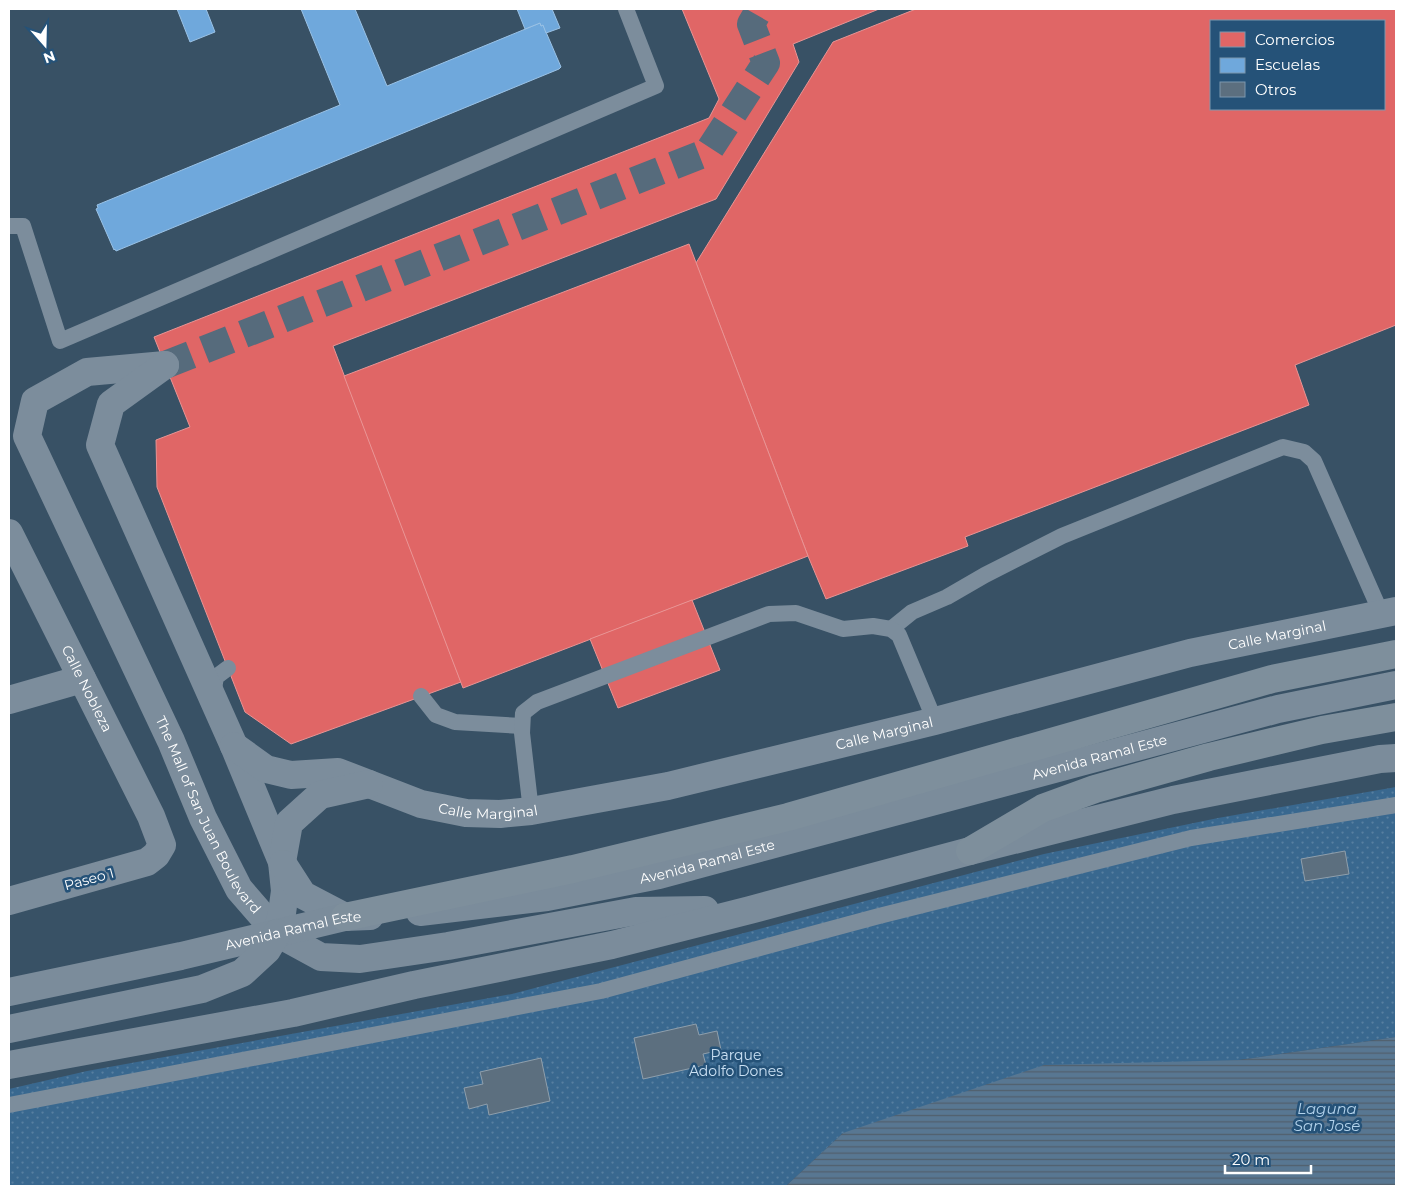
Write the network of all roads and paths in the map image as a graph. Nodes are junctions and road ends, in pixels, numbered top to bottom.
1 (626, 9) edge
2 (9, 226) edge
3 (9, 533) edge
4 (1388, 612) edge
5 (891, 629) junction
6 (1396, 654) edge
7 (228, 668) dead end
8 (82, 679) junction
9 (1396, 685) edge
10 (421, 696) dead end
11 (212, 698) junction
12 (9, 700) edge
13 (1396, 717) edge
14 (935, 721) junction
15 (522, 726) junction
16 (234, 746) junction
17 (1396, 758) edge
18 (370, 784) junction
19 (1396, 805) edge
20 (531, 811) junction
21 (162, 845) joint
22 (970, 851) junction
23 (282, 862) junction
24 (9, 901) edge
25 (750, 910) junction
26 (345, 917) junction
27 (277, 933) junction
28 (9, 992) edge
29 (9, 1029) edge
30 (9, 1065) edge
31 (9, 1105) edge

1 - 2 lane
3 - 8 street, Calle Nobleza
4 - 5 lane
4 - 14 street, Calle Marginal
5 - 14 lane
5 - 15 lane
6 - 26 highway
7 - 11 lane
8 - 12 street
8 - 21 street, Calle Nobleza
9 - 26 main road, Avenida Ramal Este
10 - 15 lane
11 - 16 street, The Mall of San Juan Boulevard
11 - 27 street, The Mall of San Juan Boulevard
13 - 22 highway
14 - 20 street, Calle Marginal
15 - 20 lane
16 - 18 street, Calle Marginal
16 - 23 street, The Mall of San Juan Boulevard
17 - 22 main road
18 - 20 street, Calle Marginal
18 - 23 street
19 - 31 lane
21 - 24 street, Paseo 1
22 - 25 main road
23 - 26 street
23 - 27 street, The Mall of San Juan Boulevard
25 - 27 main road
25 - 30 main road
26 - 27 main road, Avenida Ramal Este
27 - 28 main road, Avenida Ramal Este
27 - 29 main road

